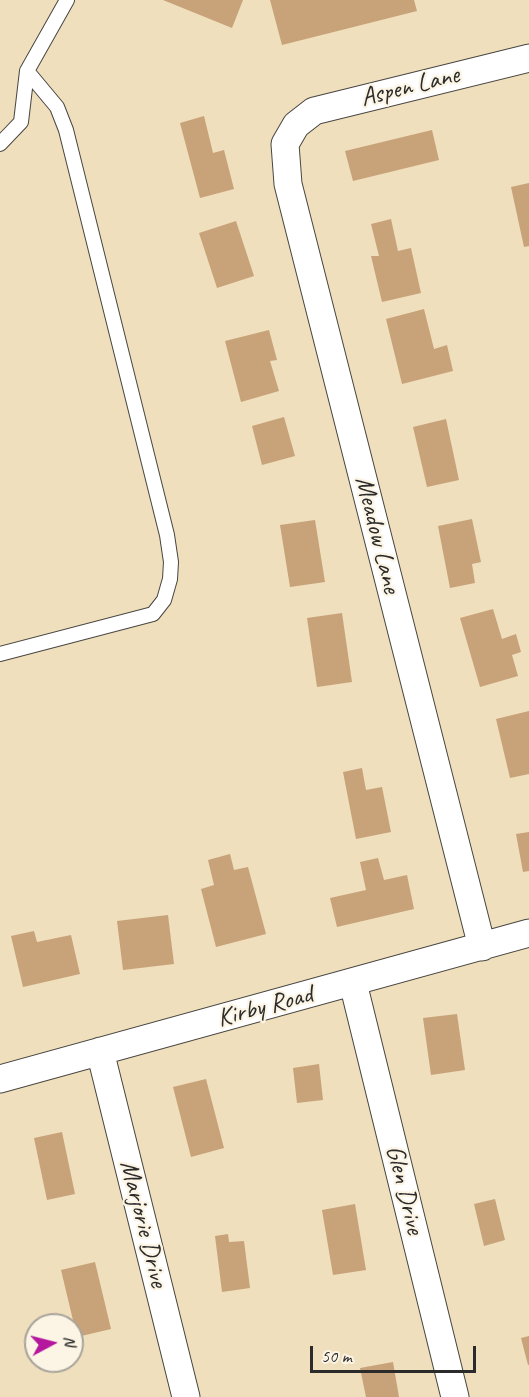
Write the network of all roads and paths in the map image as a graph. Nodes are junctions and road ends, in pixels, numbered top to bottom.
1 (67, 0) edge
2 (529, 58) edge
3 (27, 71) junction
4 (296, 125) joint
5 (0, 144) edge
6 (0, 654) edge
7 (529, 933) edge
8 (482, 947) junction
9 (353, 983) junction
10 (100, 1051) junction
11 (0, 1079) edge
12 (186, 1397) edge
13 (455, 1397) edge

1 - 3 lane
2 - 4 street, Aspen Lane
3 - 5 lane
3 - 6 lane
4 - 8 street, Meadow Lane
7 - 8 street, Kirby Road
8 - 9 street, Kirby Road
9 - 10 street, Kirby Road
9 - 13 street, Glen Drive
10 - 11 street, Kirby Road
10 - 12 street, Marjorie Drive

